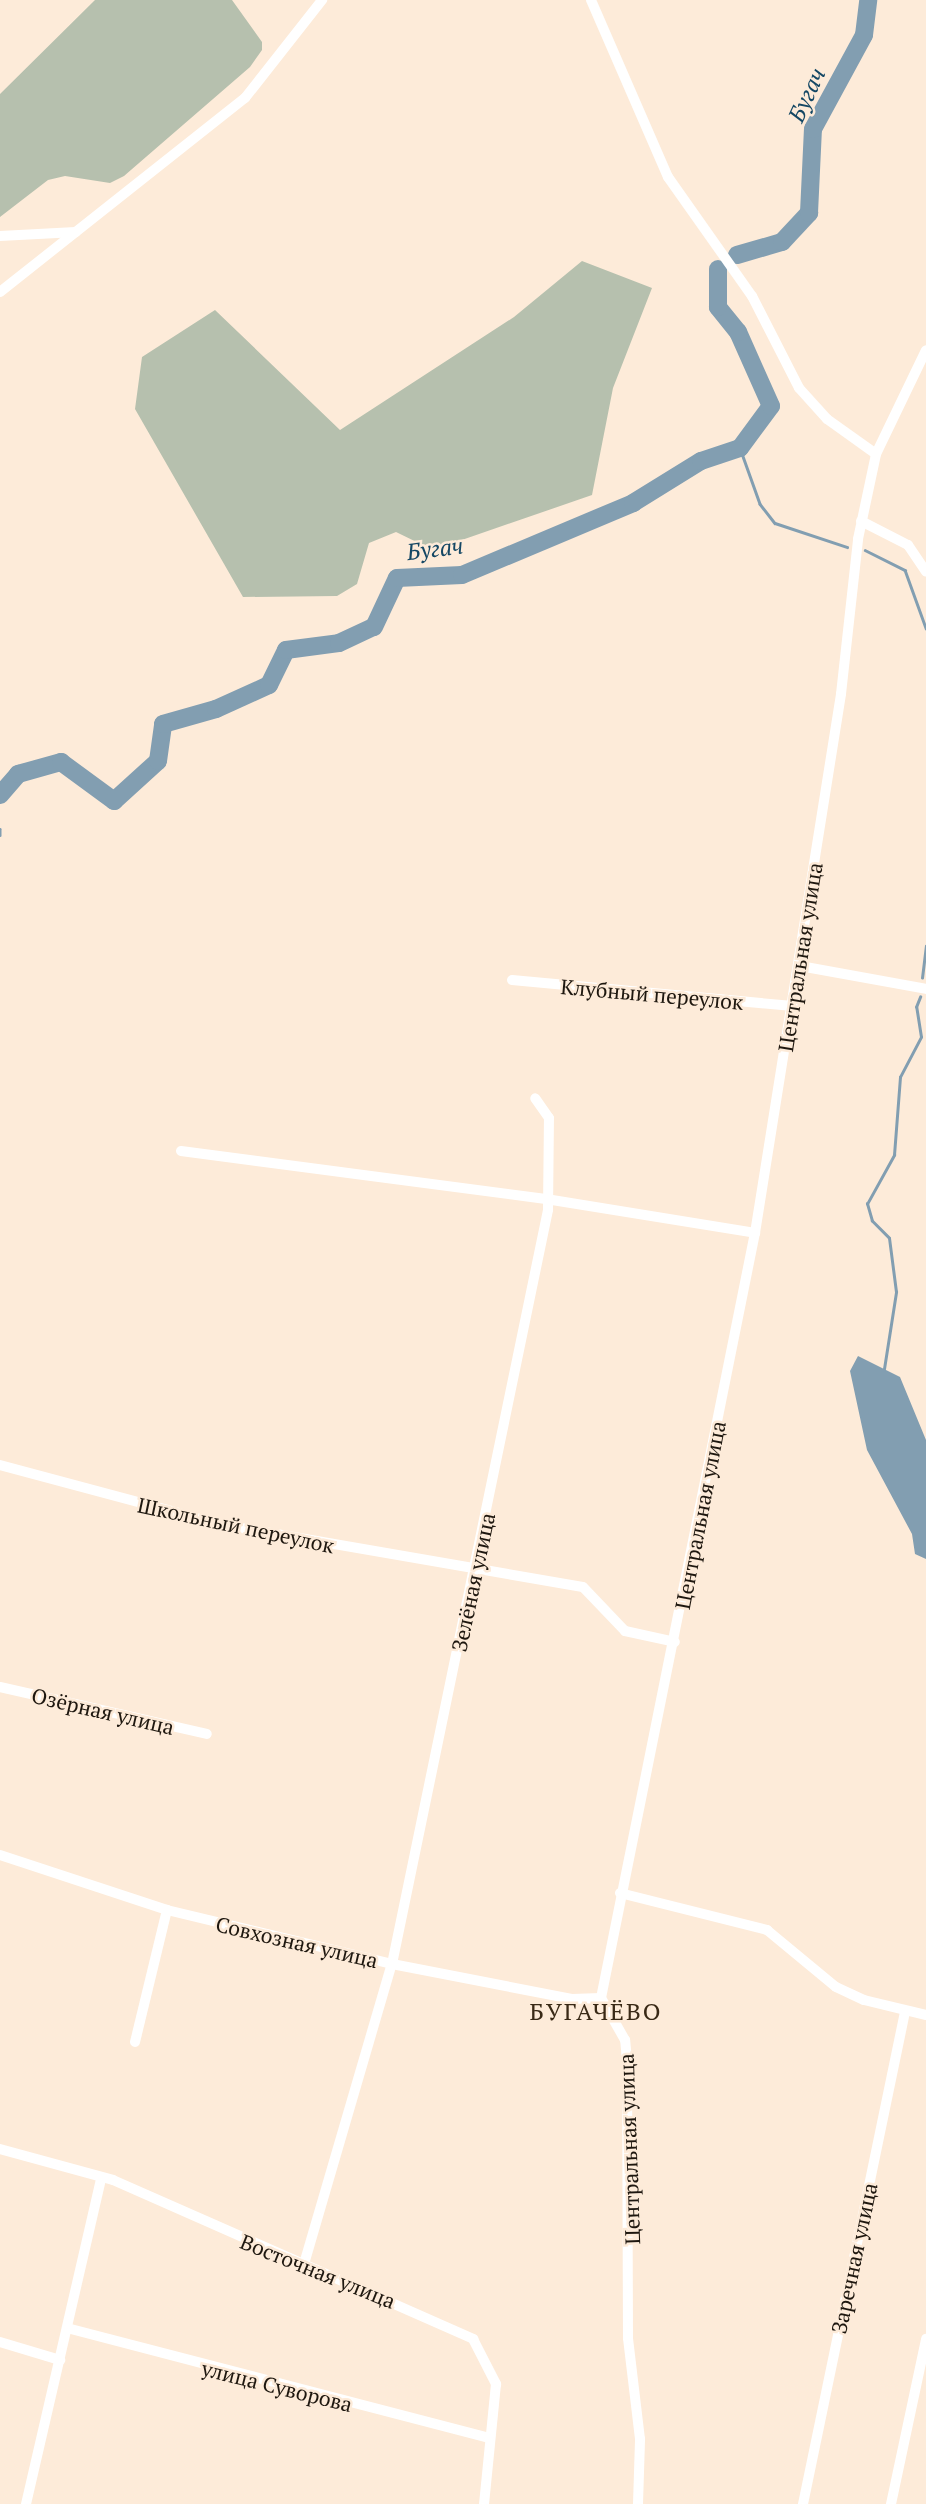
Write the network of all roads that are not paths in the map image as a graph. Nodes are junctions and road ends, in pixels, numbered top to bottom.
1 (322, 0) edge
2 (591, 0) edge
3 (78, 232) junction
4 (0, 236) edge
5 (0, 292) edge
6 (926, 350) edge
7 (876, 454) junction
8 (861, 521) junction
9 (926, 572) edge
10 (800, 966) junction
11 (512, 981) dead end
12 (926, 989) edge
13 (793, 1006) junction
14 (535, 1098) dead end
15 (181, 1151) dead end
16 (546, 1199) junction
17 (755, 1233) junction
18 (0, 1465) edge
19 (476, 1570) junction
20 (674, 1643) junction
21 (0, 1687) edge
22 (207, 1734) dead end
23 (0, 1855) edge
24 (620, 1893) junction
25 (167, 1910) junction
26 (392, 1964) junction
27 (601, 1998) junction
28 (905, 2012) junction
29 (926, 2015) edge
30 (135, 2042) dead end
31 (0, 2149) edge
32 (101, 2178) junction
33 (304, 2264) junction
34 (67, 2328) junction
35 (926, 2339) edge
36 (0, 2342) edge
37 (60, 2360) junction
38 (489, 2438) junction
39 (26, 2504) edge
40 (484, 2504) edge
41 (638, 2504) edge
42 (803, 2504) edge
43 (891, 2504) edge

1 - 3 street
2 - 7 street
3 - 4 street
3 - 5 street
6 - 7 street, Центральная улица
7 - 8 street, Центральная улица
8 - 9 street
8 - 10 street, Центральная улица
10 - 12 street
10 - 13 street, Центральная улица
11 - 13 street, Клубный переулок
13 - 17 street, Центральная улица
14 - 16 street, Зелёная улица
15 - 16 street
16 - 17 street
16 - 19 street, Зелёная улица
17 - 20 street, Центральная улица
18 - 19 street, Школьный переулок
19 - 20 street, Школьный переулок
19 - 26 street, Зелёная улица
20 - 24 street, Центральная улица
21 - 22 street, Озёрная улица
23 - 25 street, Совхозная улица
24 - 27 street, Центральная улица
24 - 28 street
25 - 26 street, Совхозная улица
25 - 30 street
26 - 27 street, Совхозная улица
26 - 33 street, Зелёная улица
27 - 41 street, Центральная улица
28 - 29 street
28 - 42 street, Заречная улица
31 - 32 street, Восточная улица
32 - 33 street, Восточная улица
32 - 34 street
33 - 38 street, Восточная улица
34 - 37 street
34 - 38 street, улица Суворова
35 - 43 street
36 - 37 street
37 - 39 street
38 - 40 street, Восточная улица

